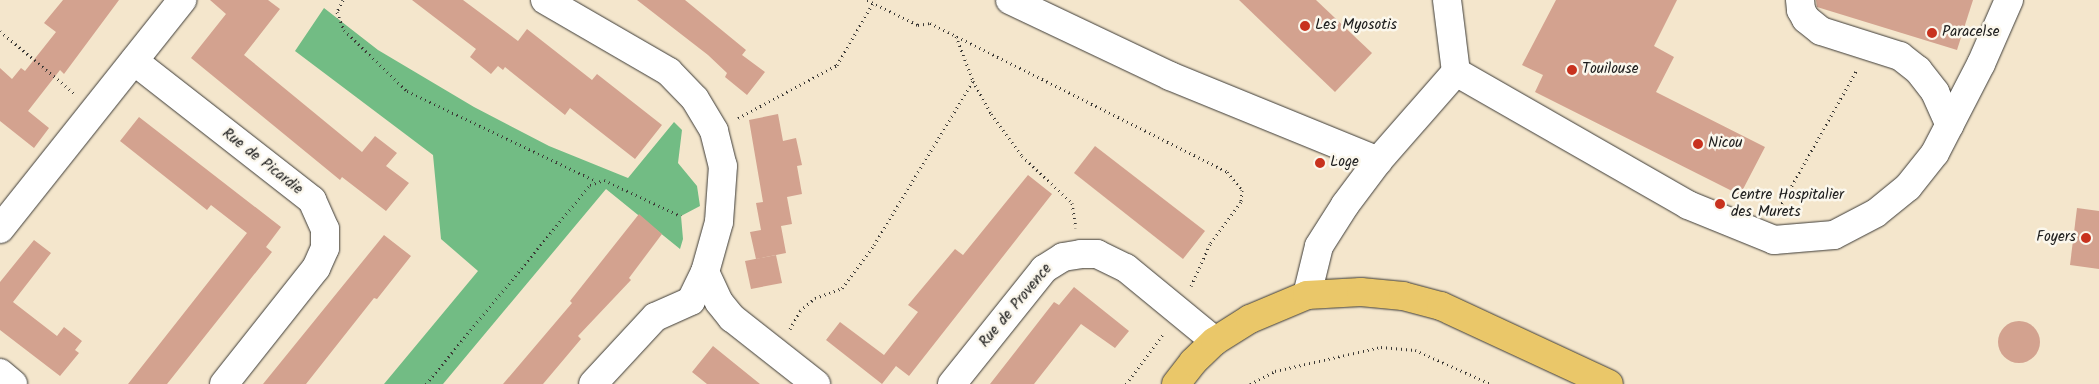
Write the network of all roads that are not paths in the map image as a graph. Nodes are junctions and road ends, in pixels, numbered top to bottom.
1 (182, 0) edge
2 (545, 0) edge
3 (1010, 0) edge
4 (1447, 0) edge
5 (1800, 0) edge
6 (2009, 0) edge
7 (134, 62) junction
8 (1456, 72) junction
9 (1950, 125) junction
10 (1378, 161) junction
11 (0, 230) edge
12 (705, 272) junction
13 (1307, 295) junction
14 (1215, 341) junction
15 (0, 374) edge
16 (13, 384) edge
17 (224, 384) edge
18 (593, 384) edge
19 (816, 384) edge
20 (952, 384) edge
21 (1176, 384) edge
22 (1609, 384) edge

1 - 7 street
2 - 12 street
3 - 10 street
4 - 8 street
5 - 9 street
6 - 9 street
7 - 11 street
7 - 17 street, Rue de Picardie
8 - 9 street
8 - 10 street
10 - 13 street
12 - 18 street
12 - 19 street
13 - 14 main road
13 - 22 main road
14 - 20 street, Rue de Provence
14 - 21 main road
15 - 16 street

